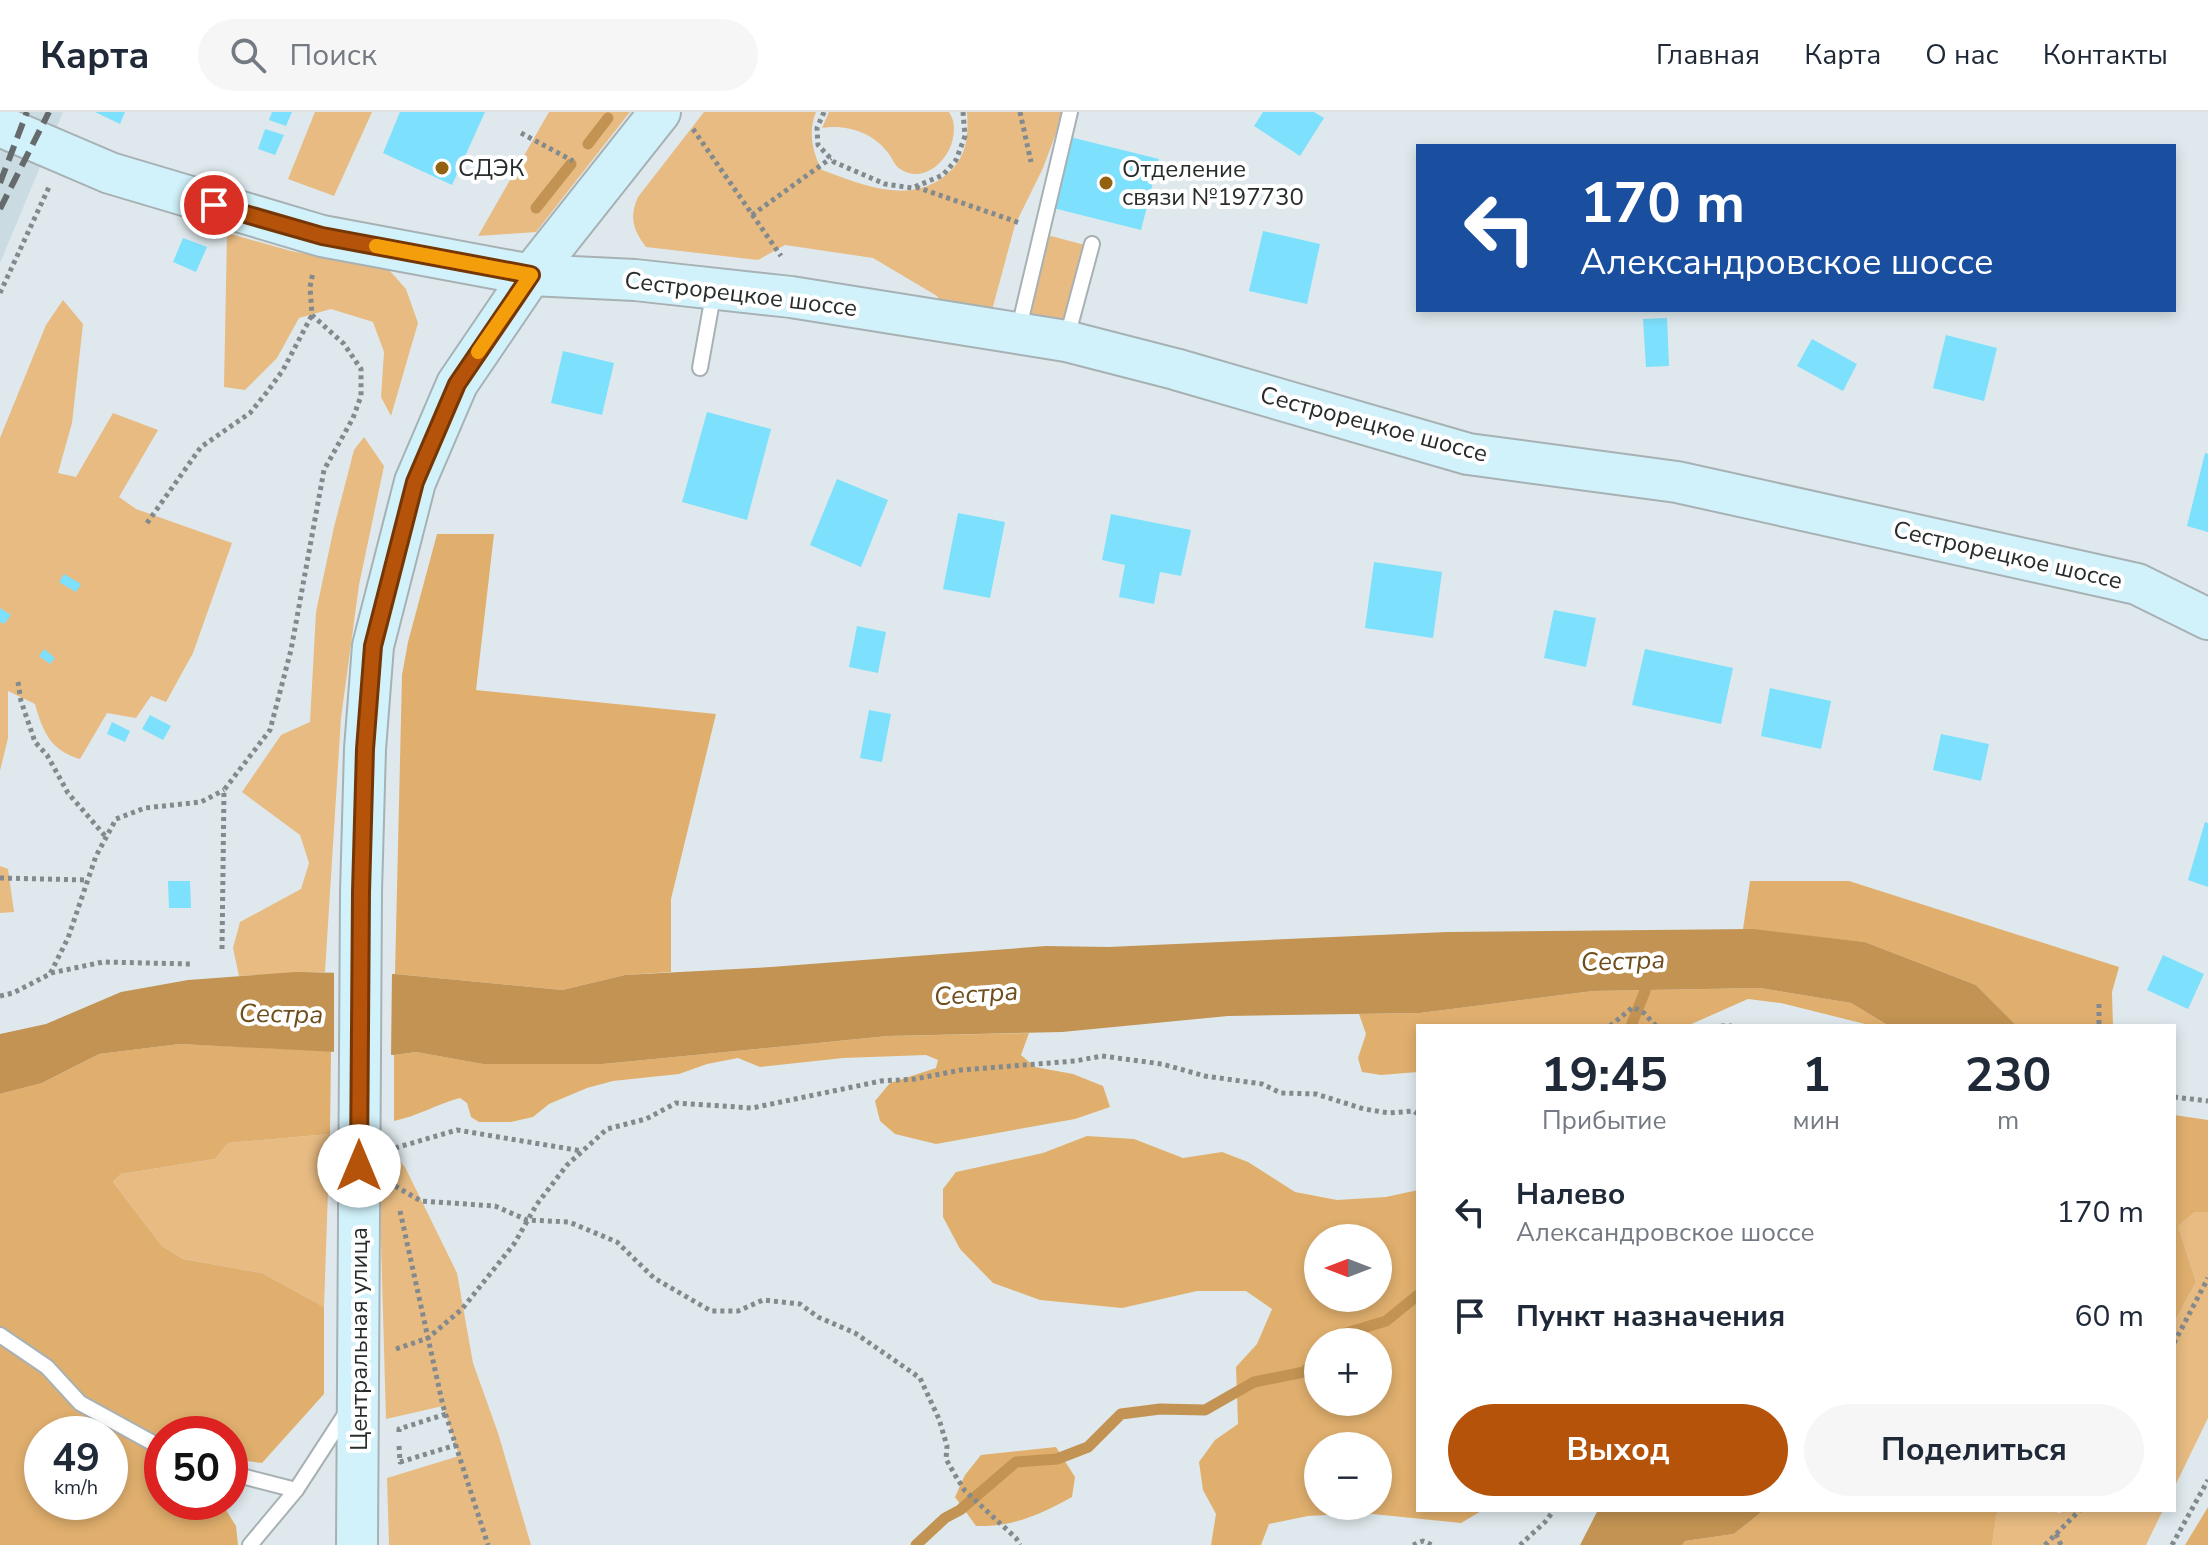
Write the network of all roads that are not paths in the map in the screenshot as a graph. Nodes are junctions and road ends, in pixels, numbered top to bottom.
1 (1070, 112) edge
2 (674, 117) edge
3 (0, 126) edge
4 (1092, 244) dead end
5 (531, 275) junction
6 (715, 288) junction
7 (1018, 332) junction
8 (1066, 341) junction
9 (700, 368) dead end
10 (2208, 619) edge
11 (0, 1335) edge
12 (360, 1373) junction
13 (144, 1438) edge
14 (248, 1478) edge
15 (296, 1490) junction
16 (250, 1545) edge
17 (357, 1545) edge

1 - 7 lane
2 - 5 street, Центральная улица
3 - 5 street, Сестрорецкое шоссе
4 - 8 lane
5 - 6 street, Сестрорецкое шоссе
5 - 12 street, Центральная улица
6 - 7 street, Сестрорецкое шоссе
6 - 9 lane
7 - 8 street, Сестрорецкое шоссе
8 - 10 street, Сестрорецкое шоссе
11 - 13 lane
12 - 15 lane
12 - 17 street, Центральная улица
14 - 15 lane
15 - 16 lane

